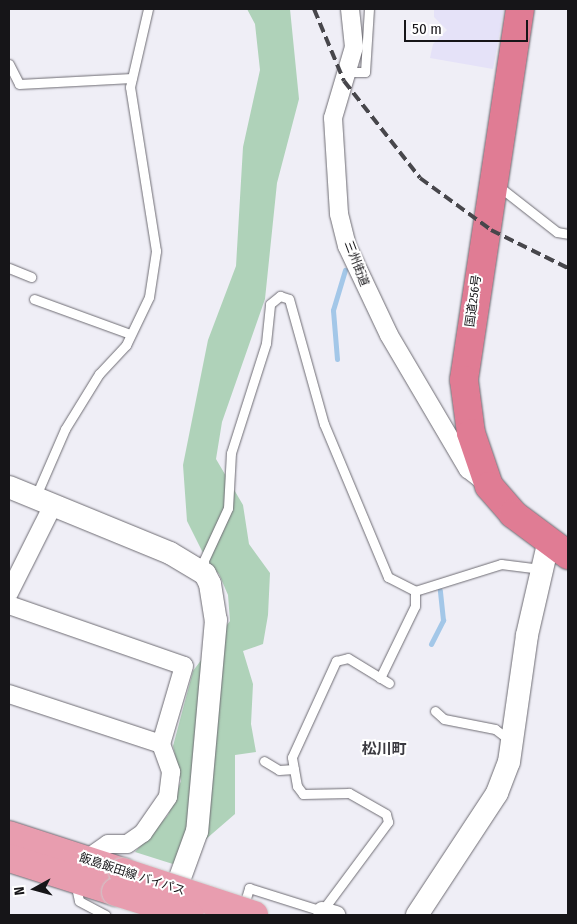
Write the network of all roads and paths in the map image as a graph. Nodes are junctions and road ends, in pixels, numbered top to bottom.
1 (148, 9) edge
2 (350, 9) edge
3 (370, 9) edge
4 (520, 9) edge
5 (9, 64) edge
6 (348, 72) junction
7 (132, 78) junction
8 (492, 182) junction
9 (568, 234) edge
10 (9, 268) edge
11 (30, 277) dead end
12 (34, 299) dead end
13 (130, 334) junction
14 (490, 486) junction
15 (9, 487) edge
16 (44, 501) junction
17 (556, 556) edge
18 (205, 574) junction
19 (415, 591) junction
20 (9, 593) edge
21 (9, 605) edge
22 (380, 678) junction
23 (389, 683) dead end
24 (9, 694) edge
25 (435, 711) dead end
26 (511, 741) junction
27 (161, 744) junction
28 (264, 761) dead end
29 (294, 769) junction
30 (9, 835) edge
31 (9, 858) edge
32 (80, 870) junction
33 (115, 893) edge
34 (329, 913) edge
35 (166, 915) edge
36 (190, 915) edge
37 (241, 915) edge
38 (254, 915) edge
39 (418, 915) edge

1 - 7 lane
2 - 6 street, 三州街道
3 - 6 lane
4 - 8 highway, 国道256号
5 - 7 lane
6 - 14 street, 三州街道
7 - 13 lane
8 - 9 lane
8 - 14 highway, 国道256号
10 - 11 lane
12 - 13 lane
13 - 16 lane
14 - 17 highway, 国道256号
15 - 16 street
16 - 18 street
16 - 20 street
17 - 19 lane
17 - 26 street
18 - 19 lane
18 - 35 street
19 - 22 lane
21 - 27 street
22 - 23 lane
22 - 29 lane
24 - 27 street
25 - 26 lane
26 - 39 street
27 - 32 street
28 - 29 lane
29 - 34 lane
30 - 32 main road, 飯島飯田線 バイパス
31 - 32 main road, 飯島飯田線 バイパス
32 - 33 main road, 飯島飯田線 バイパス
32 - 33 lane
33 - 36 main road, 飯島飯田線 バイパス, bridge
33 - 38 main road, 飯島飯田線 バイパス, bridge
34 - 37 lane

